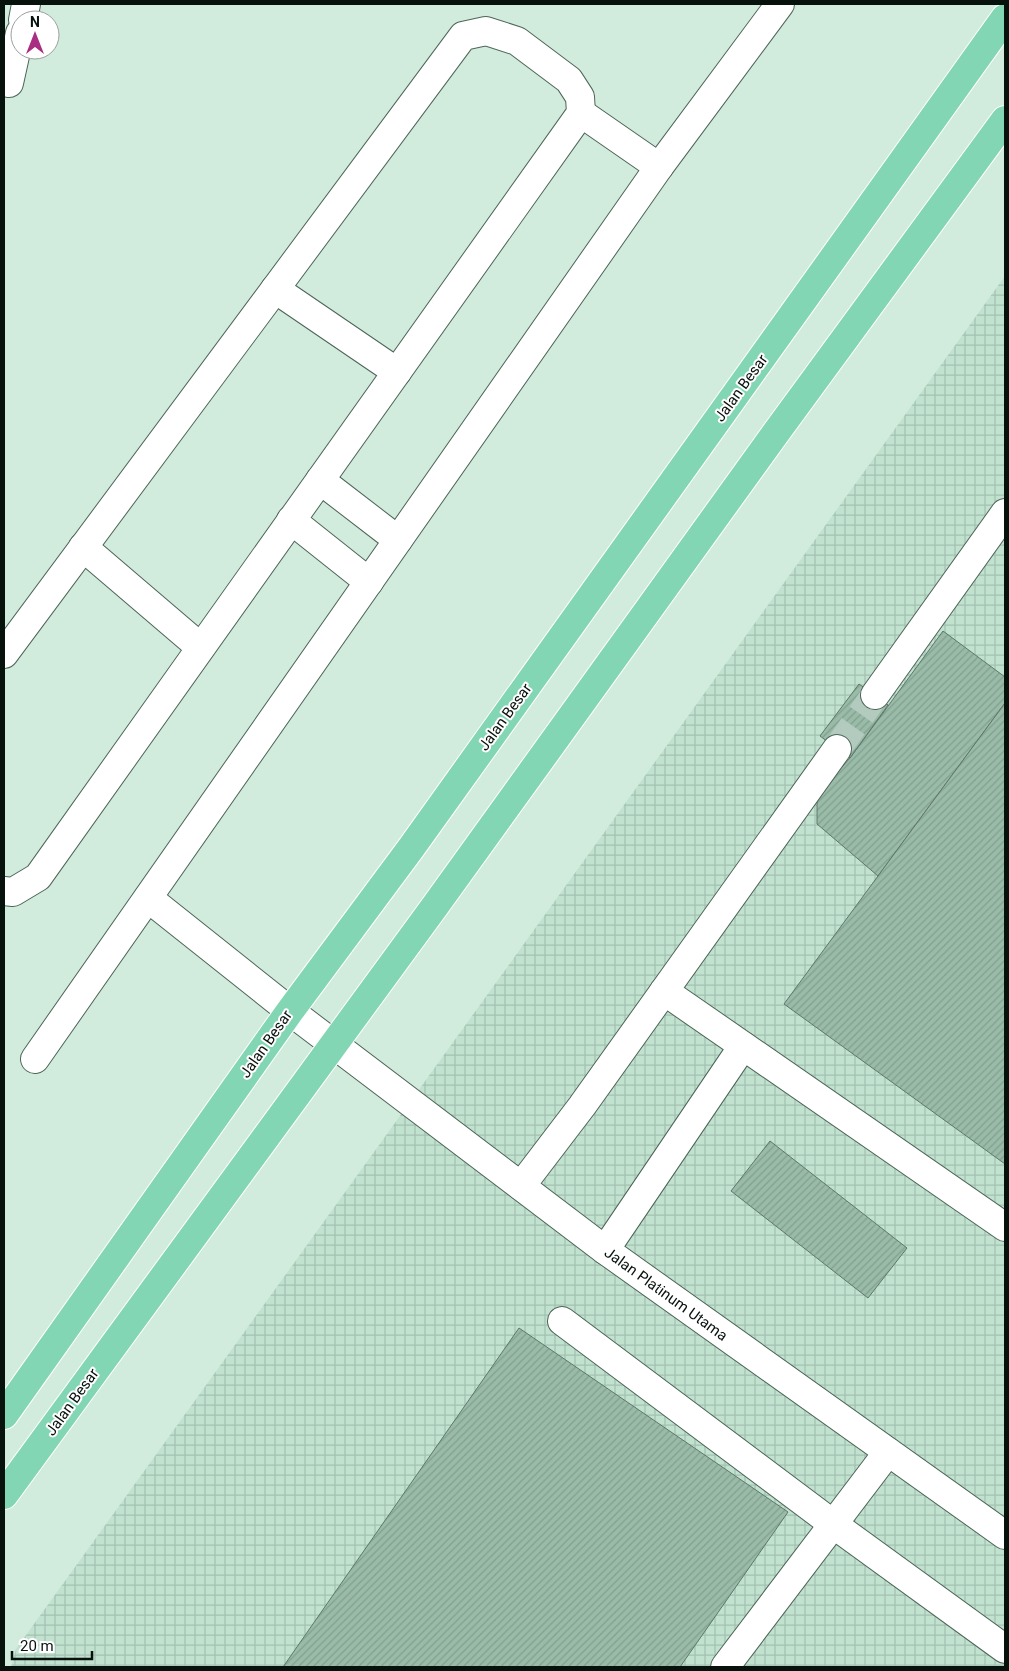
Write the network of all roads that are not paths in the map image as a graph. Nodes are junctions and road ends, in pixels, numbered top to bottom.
1 (780, 4) edge
2 (1005, 18) edge
3 (14, 60) edge
4 (9, 83) dead end
5 (581, 113) junction
6 (1005, 120) edge
7 (659, 167) junction
8 (275, 289) junction
9 (397, 372) junction
10 (320, 480) junction
11 (1005, 513) edge
12 (291, 520) junction
13 (398, 540) junction
14 (83, 547) junction
15 (369, 582) junction
16 (200, 647) junction
17 (4, 654) edge
18 (875, 695) tunnel mouth
19 (837, 748) tunnel mouth
20 (4, 891) edge
21 (148, 898) junction
22 (664, 991) junction
23 (290, 1011) junction
24 (334, 1044) junction
25 (744, 1046) junction
26 (36, 1059) dead end
27 (521, 1186) junction
28 (1005, 1227) edge
29 (605, 1250) junction
30 (562, 1321) dead end
31 (4, 1415) edge
32 (888, 1452) junction
33 (4, 1495) edge
34 (834, 1524) junction
35 (1005, 1535) edge
36 (1005, 1649) edge
37 (725, 1667) edge

1 - 7 street
2 - 23 main road, Jalan Besar
3 - 4 street
5 - 7 street
5 - 8 street
5 - 9 street
6 - 24 main road, Jalan Besar
7 - 13 street
8 - 9 street
8 - 14 street
9 - 10 street
10 - 12 street
10 - 13 street
11 - 18 street
12 - 15 street
12 - 16 street
13 - 15 street
14 - 16 street
14 - 17 street
15 - 21 street
16 - 20 street
19 - 22 street
21 - 23 street, Jalan Platinum Utama
21 - 26 street
22 - 25 street
22 - 27 street
23 - 24 street, Jalan Platinum Utama
23 - 31 main road, Jalan Besar
24 - 27 street, Jalan Platinum Utama
24 - 33 main road, Jalan Besar
25 - 28 street
25 - 29 street
27 - 29 street, Jalan Platinum Utama
29 - 32 street, Jalan Platinum Utama
30 - 34 street
32 - 34 street
32 - 35 street, Jalan Platinum Utama
34 - 36 street
34 - 37 street

